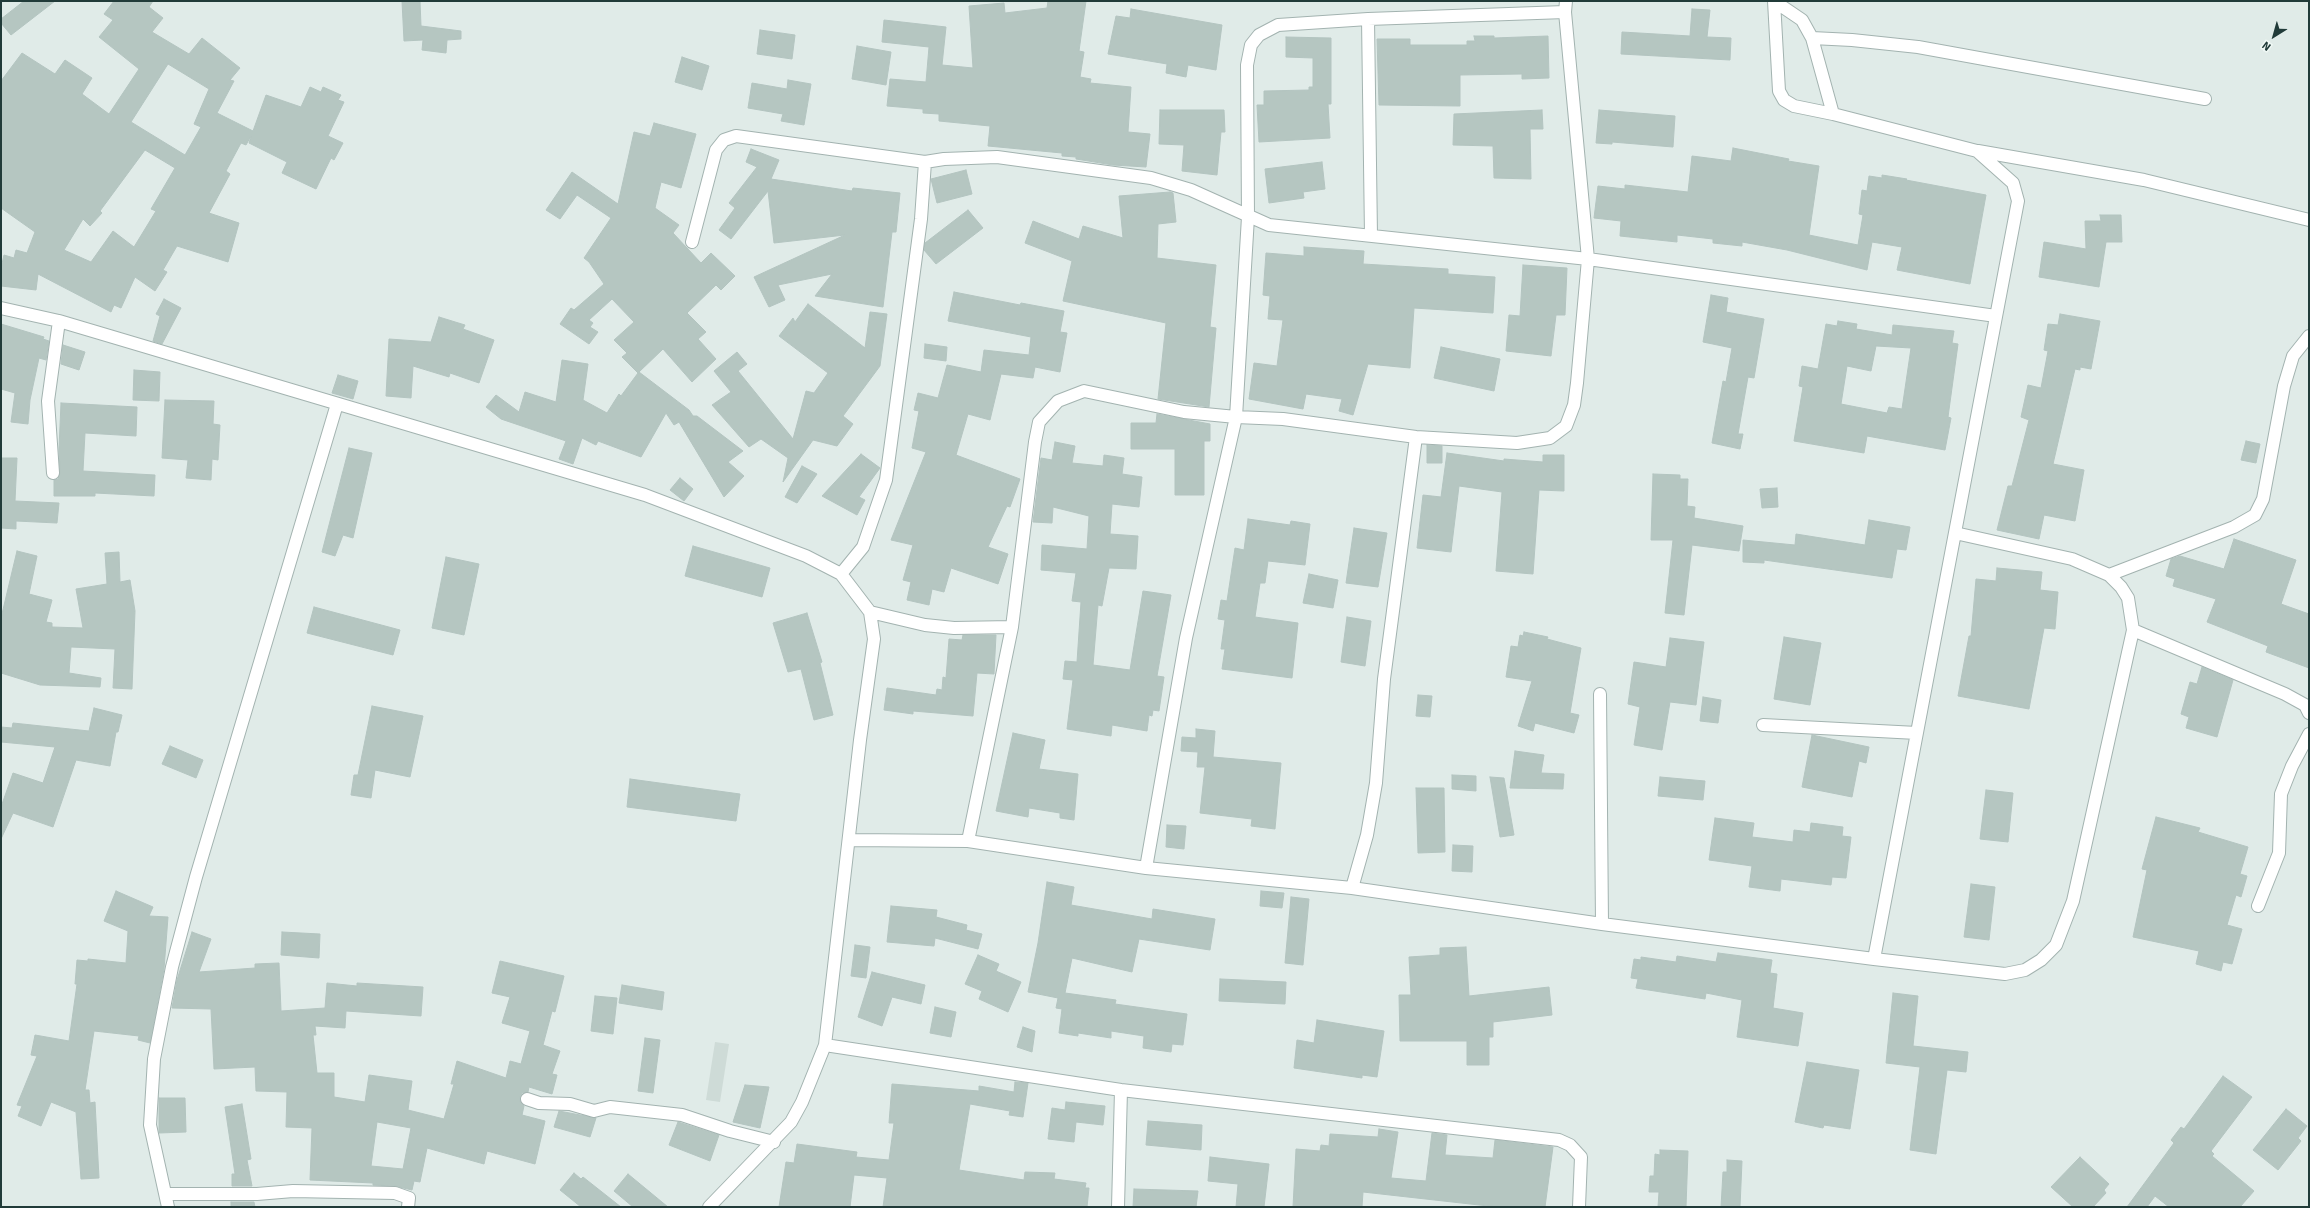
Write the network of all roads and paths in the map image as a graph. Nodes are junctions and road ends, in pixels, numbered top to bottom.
1 (1774, 1) edge
2 (1566, 7) edge
3 (1368, 19) junction
4 (1812, 38) junction
5 (2205, 99) dead end
6 (1833, 114) junction
7 (1976, 151) junction
8 (925, 162) junction
9 (1248, 216) junction
10 (2309, 220) edge
11 (1371, 236) junction
12 (692, 242) dead end
13 (1588, 259) junction
14 (1, 308) edge
15 (1996, 316) junction
16 (59, 321) junction
17 (2309, 336) edge
18 (337, 404) junction
19 (1236, 417) junction
20 (1416, 437) junction
21 (53, 473) dead end
22 (1955, 533) junction
23 (841, 574) junction
24 (2109, 575) junction
25 (870, 612) junction
26 (1012, 627) junction
27 (2133, 630) junction
28 (1600, 694) dead end
29 (2309, 713) edge
30 (1763, 725) dead end
31 (1917, 733) junction
32 (2309, 734) edge
33 (849, 840) junction
34 (968, 841) junction
35 (1146, 868) junction
36 (1352, 888) junction
37 (2258, 906) dead end
38 (1602, 924) junction
39 (1874, 958) junction
40 (825, 1045) junction
41 (1121, 1090) junction
42 (527, 1099) dead end
43 (774, 1142) junction
44 (166, 1194) junction
45 (168, 1207) edge
46 (408, 1207) edge
47 (709, 1207) edge
48 (1118, 1207) edge
49 (1580, 1207) edge

1 - 4 street
1 - 6 street
2 - 3 street
2 - 13 street
3 - 9 street
3 - 11 street
4 - 5 street
4 - 6 street
6 - 7 street
7 - 10 street
7 - 15 street
8 - 9 street
8 - 12 street
8 - 23 street
9 - 11 street
9 - 19 street
11 - 13 street
13 - 15 street
13 - 20 street
14 - 16 street
15 - 22 street
16 - 18 street
16 - 21 street
17 - 24 street
18 - 23 street
18 - 44 street
19 - 20 street
19 - 26 street
19 - 35 street
20 - 36 street
22 - 24 street
22 - 31 street
23 - 25 street
24 - 27 street
25 - 26 street
25 - 33 street
26 - 34 street
27 - 29 street
27 - 39 street
28 - 38 street
30 - 31 street
31 - 39 street
32 - 37 street
33 - 34 street
33 - 40 street
34 - 35 street
35 - 36 street
36 - 38 street
38 - 39 street
40 - 41 street
40 - 43 street
41 - 48 street
41 - 49 street
42 - 43 street
43 - 47 street
44 - 45 street
44 - 46 street

